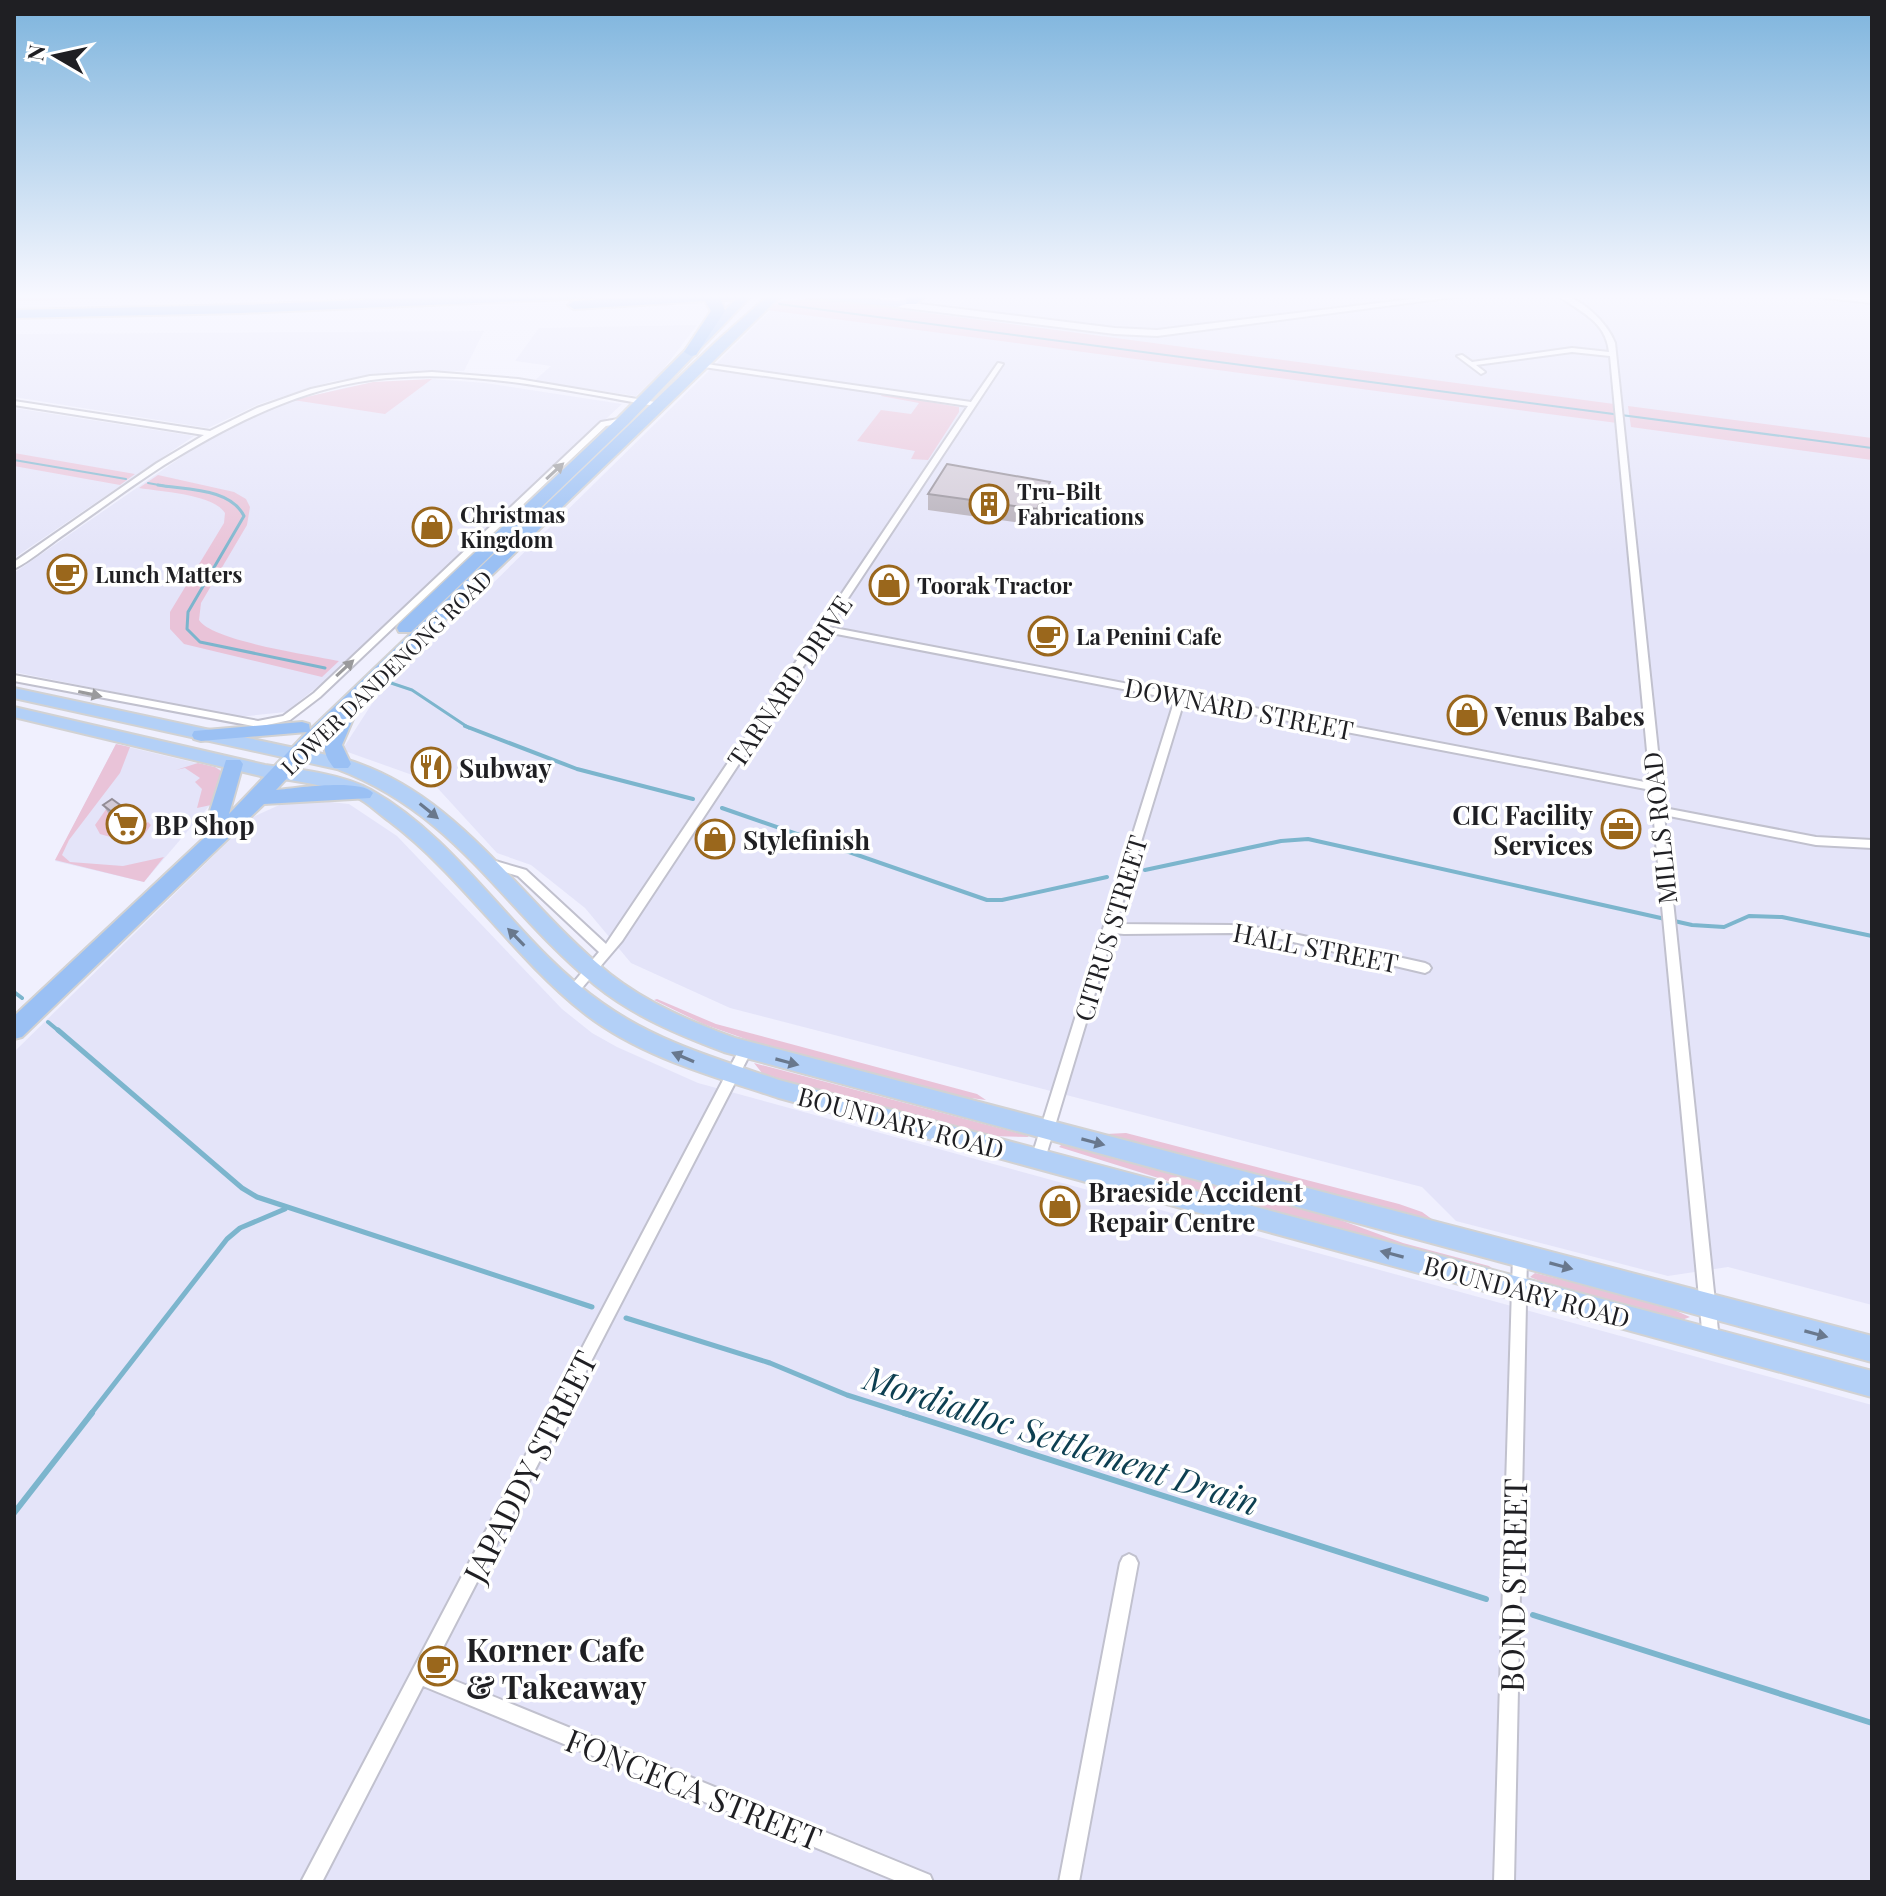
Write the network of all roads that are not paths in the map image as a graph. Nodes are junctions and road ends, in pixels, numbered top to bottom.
1 (363, 382) edge
2 (520, 382) edge
3 (664, 382) edge
4 (676, 382) edge
5 (832, 382) edge
6 (988, 382) edge
7 (1617, 382) edge
8 (641, 402) junction
9 (14, 403) edge
10 (661, 405) junction
11 (973, 405) junction
12 (208, 433) junction
13 (14, 566) edge
14 (823, 629) junction
15 (14, 678) edge
16 (14, 693) edge
17 (355, 697) junction
18 (1180, 697) junction
19 (149, 706) junction
20 (14, 712) edge
21 (294, 723) junction
22 (159, 725) junction
23 (201, 735) junction
24 (280, 763) junction
25 (233, 764) junction
26 (341, 764) junction
27 (1655, 787) junction
28 (363, 793) junction
29 (258, 798) junction
30 (1657, 810) junction
31 (218, 817) junction
32 (1872, 844) edge
33 (482, 861) junction
34 (1111, 928) junction
35 (97, 949) junction
36 (607, 953) junction
37 (1425, 968) dead end
38 (592, 971) junction
39 (572, 992) junction
40 (14, 1030) edge
41 (746, 1050) junction
42 (733, 1076) junction
43 (1047, 1130) junction
44 (1038, 1159) junction
45 (1520, 1255) junction
46 (1519, 1289) junction
47 (1707, 1305) junction
48 (1711, 1340) junction
49 (1872, 1349) edge
50 (1872, 1384) edge
51 (1129, 1563) dead end
52 (420, 1676) junction
53 (311, 1882) edge
54 (923, 1882) edge
55 (1069, 1882) edge
56 (1504, 1882) edge

1 - 12 street
2 - 8 street
3 - 8 highway, LOWER DANDENONG ROAD
4 - 10 highway, LOWER DANDENONG ROAD
5 - 11 street
6 - 11 street, TARNARD DRIVE
7 - 27 street, MILLS ROAD
8 - 10 street
21 -> 8 highway, LOWER DANDENONG ROAD
9 - 12 street
10 - 17 highway, LOWER DANDENONG ROAD
11 - 14 street, TARNARD DRIVE
12 - 13 street
14 - 18 street, DOWNARD STREET
14 - 36 street, TARNARD DRIVE
15 -> 19 street
16 - 22 main road, BOUNDARY ROAD
17 - 24 highway, LOWER DANDENONG ROAD
17 - 26 highway
18 - 27 street, DOWNARD STREET
18 - 34 street, CITRUS STREET
19 - 21 street
19 - 22 street
20 - 25 main road, BOUNDARY ROAD
21 - 23 highway
21 - 24 highway, LOWER DANDENONG ROAD
22 - 23 main road, BOUNDARY ROAD
23 - 24 main road, BOUNDARY ROAD
24 - 25 main road, BOUNDARY ROAD
24 - 26 main road, BOUNDARY ROAD
24 - 28 main road, BOUNDARY ROAD
24 - 29 highway, LOWER DANDENONG ROAD
24 - 31 highway, LOWER DANDENONG ROAD
25 - 31 highway
26 -> 33 main road, BOUNDARY ROAD
27 - 30 street, MILLS ROAD
28 - 29 highway
39 -> 28 main road, BOUNDARY ROAD
29 - 35 highway, LOWER DANDENONG ROAD
30 - 32 street
30 - 47 street, MILLS ROAD
31 - 35 highway, LOWER DANDENONG ROAD
33 - 36 street, BOUNDARY ROAD
33 - 38 main road, BOUNDARY ROAD
34 - 37 street, HALL STREET
34 - 43 street, CITRUS STREET
35 - 40 highway, LOWER DANDENONG ROAD
36 - 38 street, TARNARD DRIVE
38 - 39 street, TARNARD DRIVE
38 - 41 main road, BOUNDARY ROAD
42 -> 39 main road, BOUNDARY ROAD
41 - 42 street, JAPADDY STREET
41 -> 43 main road, BOUNDARY ROAD
42 - 44 main road, BOUNDARY ROAD
42 - 52 street, JAPADDY STREET
43 - 44 street, CITRUS STREET
43 -> 45 main road, BOUNDARY ROAD
46 -> 44 main road, BOUNDARY ROAD
45 - 46 street, BOND STREET
45 -> 47 main road, BOUNDARY ROAD
46 - 48 main road, BOUNDARY ROAD
46 - 56 street, BOND STREET
47 - 48 street, MILLS ROAD
47 -> 49 main road, BOUNDARY ROAD
48 - 50 main road, BOUNDARY ROAD
51 - 55 street
52 - 53 street, JAPADDY STREET
52 - 54 street, FONCECA STREET

